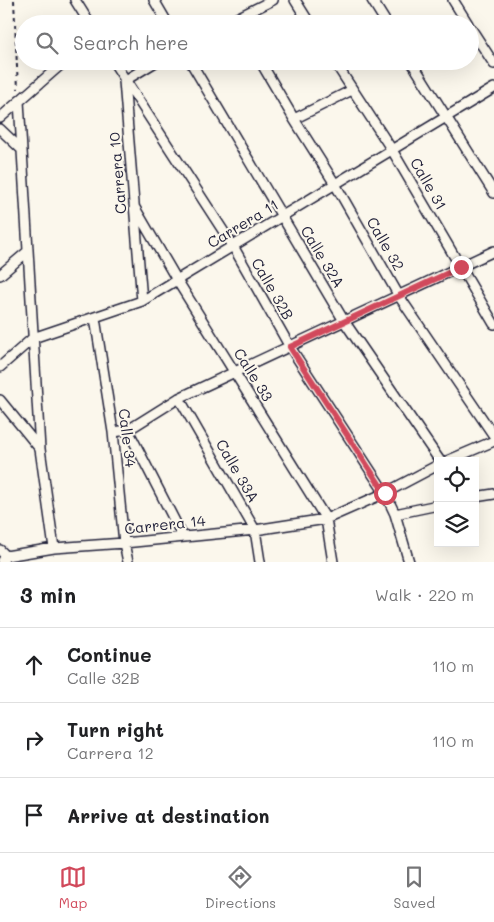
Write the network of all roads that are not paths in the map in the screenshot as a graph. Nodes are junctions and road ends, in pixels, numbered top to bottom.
1 (74, 0) edge
2 (154, 0) edge
3 (273, 0) edge
4 (295, 0) edge
5 (372, 0) edge
6 (453, 0) edge
7 (84, 15) edge
8 (163, 15) edge
9 (247, 15) edge
10 (304, 15) edge
11 (381, 15) edge
12 (462, 15) edge
13 (479, 41) edge
14 (494, 64) edge
15 (55, 70) edge
16 (118, 70) edge
17 (142, 70) edge
18 (195, 70) edge
19 (265, 70) edge
20 (340, 70) edge
21 (417, 70) edge
22 (124, 81) junction
23 (494, 88) edge
24 (352, 90) junction
25 (19, 101) junction
26 (446, 117) junction
27 (0, 118) edge
28 (294, 120) junction
29 (0, 129) edge
30 (20, 148) junction
31 (392, 150) junction
32 (335, 184) junction
33 (494, 193) edge
34 (135, 208) junction
35 (281, 217) junction
36 (233, 246) junction
37 (494, 251) edge
38 (27, 252) junction
39 (461, 267) junction
40 (0, 275) edge
41 (177, 280) junction
42 (399, 296) junction
43 (142, 301) junction
44 (95, 318) junction
45 (344, 321) junction
46 (494, 324) edge
47 (33, 338) junction
48 (290, 347) junction
49 (0, 367) edge
50 (235, 372) junction
51 (179, 398) junction
52 (0, 400) edge
53 (128, 430) junction
54 (113, 432) junction
55 (494, 436) edge
56 (494, 441) edge
57 (40, 449) junction
58 (437, 457) edge
59 (456, 457) edge
60 (434, 467) edge
61 (385, 493) junction
62 (494, 494) edge
63 (479, 496) edge
64 (434, 506) edge
65 (395, 514) junction
66 (326, 519) junction
67 (255, 530) junction
68 (183, 537) junction
69 (124, 543) junction
70 (54, 548) junction
71 (3, 556) edge
72 (128, 562) edge
73 (260, 562) edge
74 (333, 562) edge
75 (409, 562) edge

1 - 7 street
2 - 8 street
3 - 9 street
4 - 10 street
5 - 11 street
6 - 12 street
13 - 14 street
15 - 25 street
16 - 22 street, Calle 32B
17 - 22 street
18 - 35 street, Calle 32A
19 - 28 street, Calle 32
20 - 24 street, Calle 31
21 - 26 street
22 - 34 street, Carrera 10
22 - 36 street, Calle 32B
23 - 26 street, Carrera 11
24 - 28 street
24 - 31 street, Calle 31
25 - 27 street
25 - 30 street
26 - 31 street, Carrera 11
26 - 33 street
28 - 32 street, Calle 32
29 - 30 street
30 - 38 street
31 - 32 street, Carrera 11
31 - 39 street, Calle 31
32 - 35 street, Carrera 11
32 - 42 street, Calle 32
34 - 41 street, Calle 33
34 - 43 street, Carrera 10
35 - 36 street, Carrera 11
35 - 45 street, Calle 32A
36 - 41 street, Carrera 11
36 - 48 street, Calle 32B
37 - 39 street
38 - 40 street
38 - 47 street
39 - 42 street
39 - 46 street, Calle 31
41 - 43 street, Carrera 11
41 - 50 street, Calle 33
42 - 45 street
42 - 55 street, Calle 32
43 - 44 street, Carrera 11
44 - 47 street, Carrera 11
44 - 54 street, Calle 34
45 - 48 street
45 - 58 street, Calle 32A
47 - 49 street, Carrera 11
47 - 57 street
48 - 50 street
48 - 61 street, Calle 32B
50 - 51 street
50 - 66 street, Calle 33
51 - 53 street
51 - 67 street, Calle 33A
52 - 57 street
53 - 54 street
53 - 68 street
54 - 69 street, Calle 34
56 - 59 street
57 - 70 street
60 - 61 street, Carrera 14
61 - 65 street, Calle 32B
61 - 66 street, Carrera 14
62 - 63 street
64 - 65 street
65 - 75 street, Calle 32B
66 - 67 street, Carrera 14
66 - 74 street, Calle 33
67 - 68 street, Carrera 14
67 - 73 street, Calle 33A
68 - 69 street, Carrera 14
69 - 70 street, Carrera 14
69 - 72 street, Calle 34
70 - 71 street, Carrera 14

